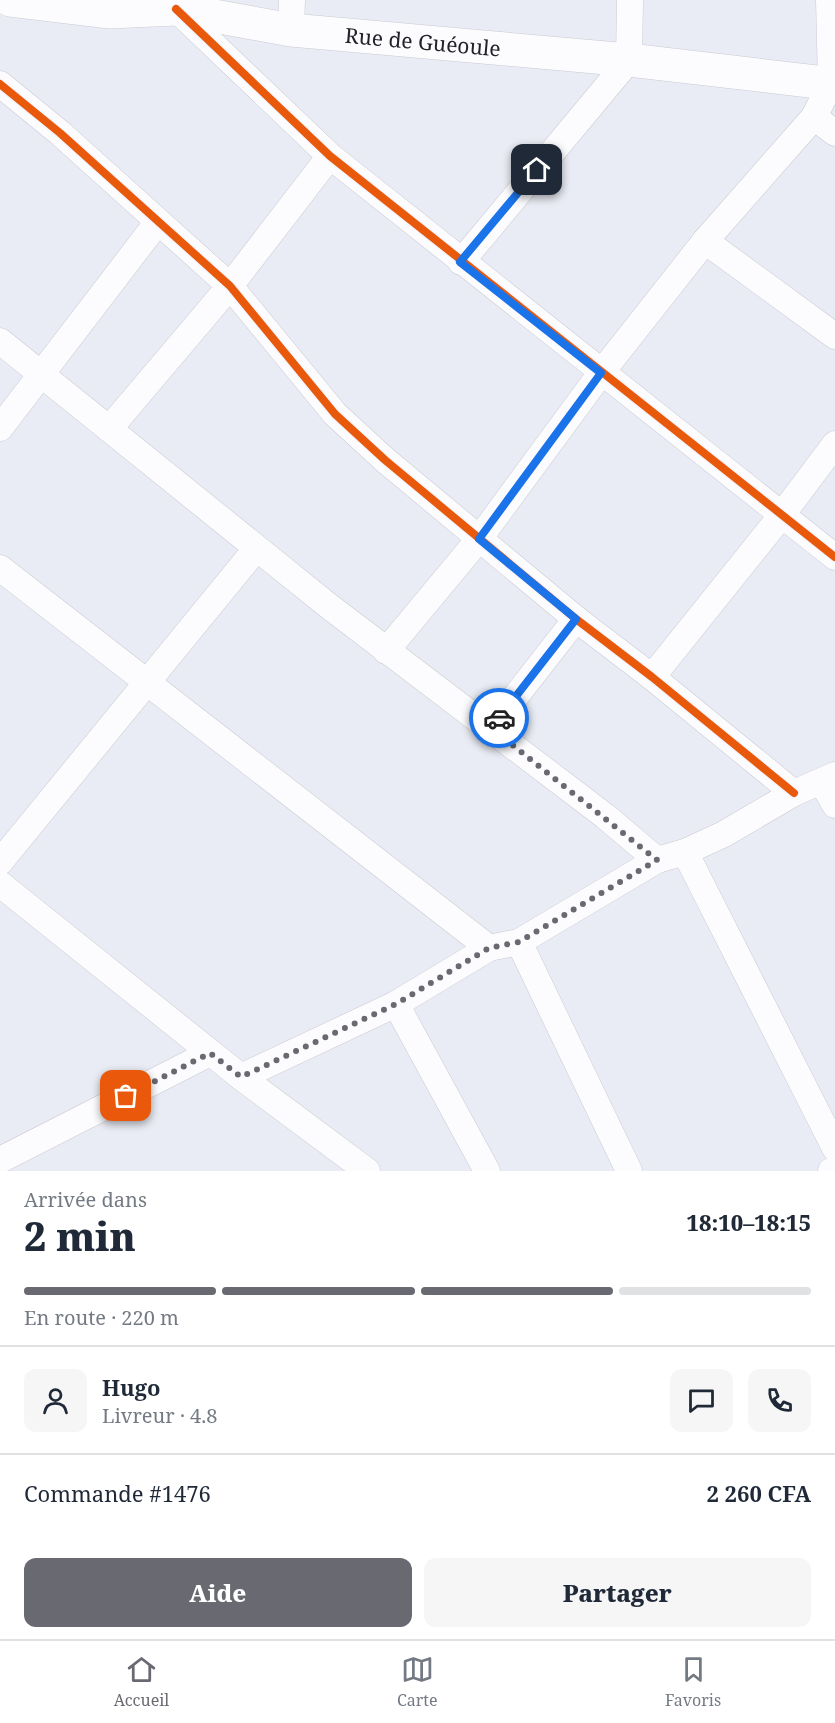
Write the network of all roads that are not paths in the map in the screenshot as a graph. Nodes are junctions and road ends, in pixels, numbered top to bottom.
1 (10, 0) edge
2 (630, 0) edge
3 (830, 0) edge
4 (109, 6) edge
5 (176, 9) junction
6 (291, 15) edge
7 (629, 60) junction
8 (0, 84) edge
9 (833, 84) edge
10 (814, 117) junction
11 (835, 133) edge
12 (330, 156) junction
13 (157, 223) junction
14 (705, 241) junction
15 (460, 262) junction
16 (230, 286) junction
17 (835, 336) edge
18 (0, 341) edge
19 (601, 373) junction
20 (41, 375) junction
21 (0, 428) edge
22 (109, 429) junction
23 (835, 444) edge
24 (781, 516) junction
25 (479, 539) junction
26 (256, 549) junction
27 (835, 557) edge
28 (0, 568) edge
29 (576, 619) junction
30 (386, 651) junction
31 (652, 677) junction
32 (146, 682) junction
33 (491, 728) junction
34 (829, 778) edge
35 (794, 793) junction
36 (835, 806) edge
37 (686, 852) junction
38 (657, 860) junction
39 (0, 861) edge
40 (0, 884) edge
41 (519, 942) junction
42 (489, 948) junction
43 (396, 1004) junction
44 (210, 1053) junction
45 (241, 1077) junction
46 (835, 1149) edge
47 (0, 1160) edge
48 (835, 1169) edge
49 (367, 1171) edge
50 (487, 1171) edge
51 (629, 1171) edge
52 (831, 1171) edge

1 - 4 main road, Rue de Guéoule
2 - 7 street
3 - 9 street
4 - 5 main road, Rue de Guéoule
5 - 6 main road, Rue de Guéoule
5 - 12 street
6 - 7 main road, Rue de Guéoule
7 - 9 main road, Rue de Guéoule
7 - 15 street
8 - 13 street
9 - 10 street
10 - 11 street
10 - 14 street
12 - 15 street
12 - 16 street
13 - 16 street
13 - 20 street
14 - 17 street
14 - 19 street
15 - 19 street
16 - 22 street
16 - 25 street
18 - 20 street
19 - 24 street
19 - 25 street
20 - 21 street
20 - 22 street
22 - 26 street
23 - 24 street
24 - 27 street
24 - 31 street
25 - 29 street
25 - 30 street
26 - 30 street
26 - 32 street
28 - 32 street
29 - 31 street
29 - 33 street
30 - 33 street
31 - 35 street
32 - 39 street
32 - 42 street
33 - 38 street
34 - 35 street
34 - 36 street
35 - 37 street
37 - 38 street
37 - 46 street
38 - 41 street
40 - 44 street
41 - 42 street
41 - 51 street
42 - 43 street
43 - 45 street
43 - 50 street
44 - 45 street
44 - 47 street
45 - 49 street
48 - 52 street

